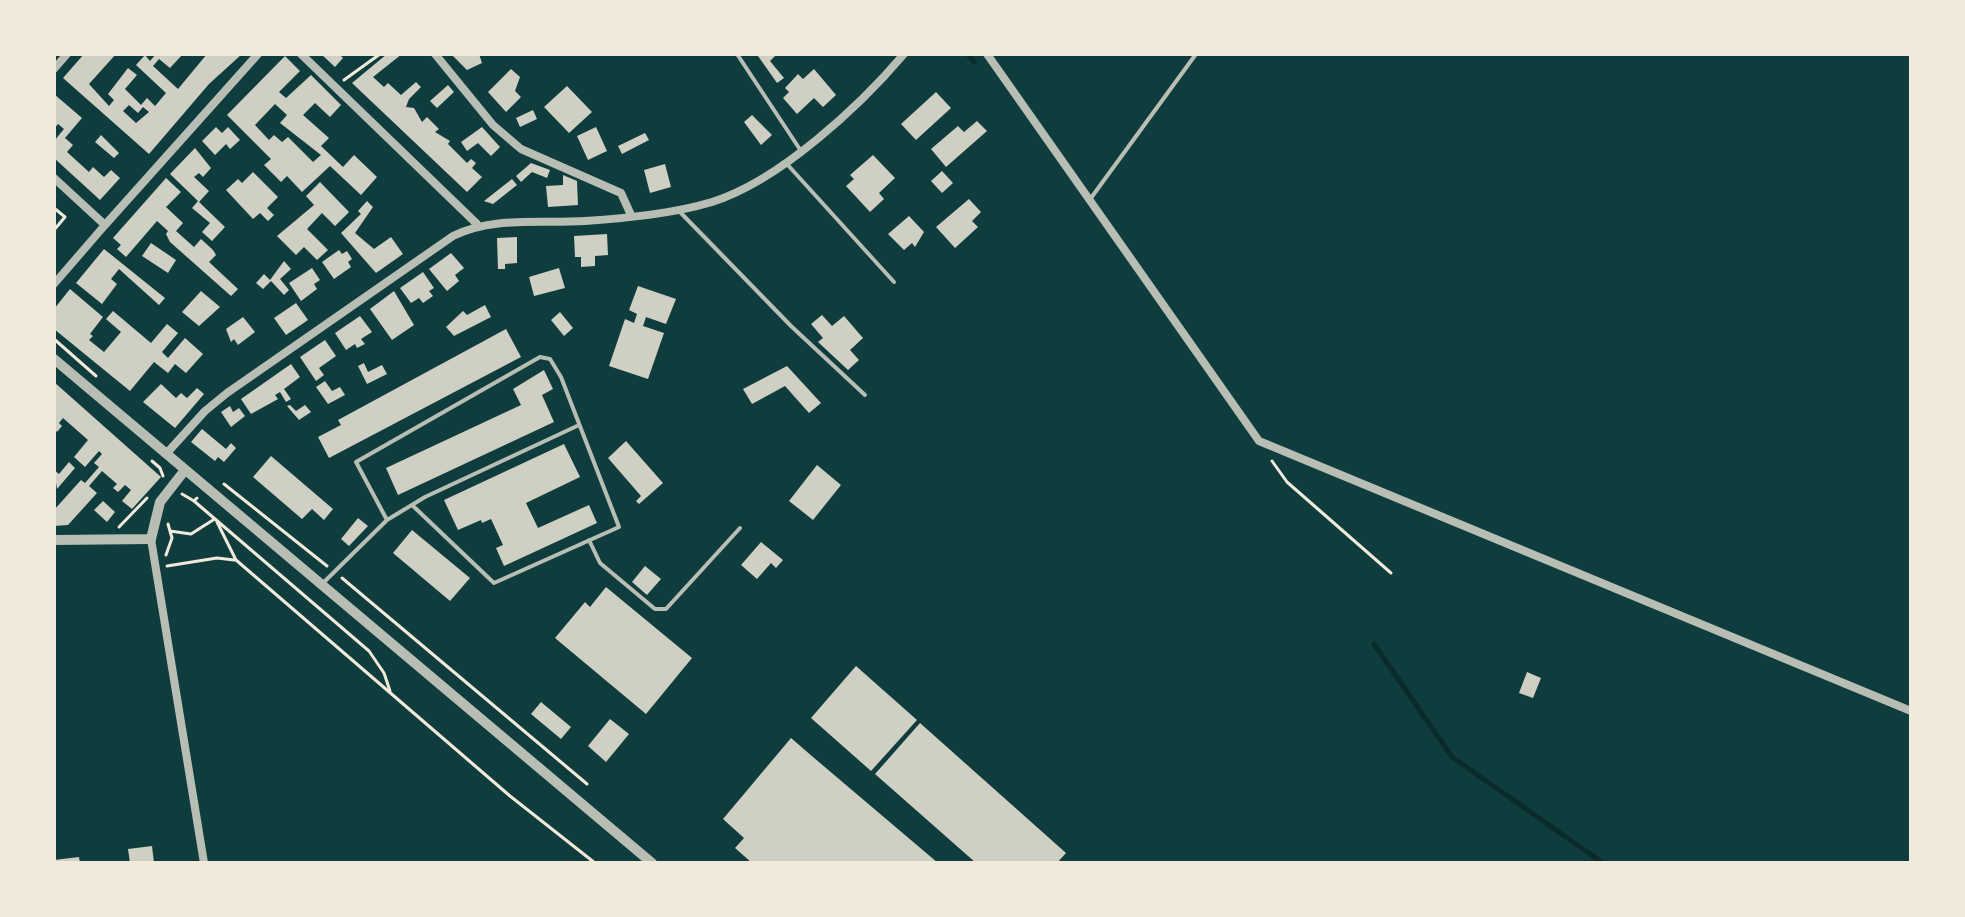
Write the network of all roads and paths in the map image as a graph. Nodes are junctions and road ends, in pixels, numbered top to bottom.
1 (67, 54) edge
2 (258, 54) edge
3 (301, 54) edge
4 (380, 54) edge
5 (435, 54) edge
6 (737, 54) edge
7 (904, 54) edge
8 (987, 54) edge
9 (1196, 54) edge
10 (54, 69) edge
11 (335, 87) junction
12 (801, 151) junction
13 (786, 163) junction
14 (54, 178) edge
15 (1090, 200) junction
16 (54, 208) edge
17 (678, 209) junction
18 (631, 215) junction
19 (477, 224) junction
20 (105, 225) junction
21 (54, 230) edge
22 (894, 282) dead end
23 (54, 284) edge
24 (54, 359) edge
25 (865, 395) dead end
26 (577, 426) junction
27 (1259, 441) junction
28 (166, 454) junction
29 (151, 460) dead end
30 (185, 470) junction
31 (162, 478) dead end
32 (221, 482) dead end
33 (200, 495) dead end
34 (174, 500) dead end
35 (194, 501) junction
36 (412, 505) junction
37 (166, 518) dead end
38 (387, 520) junction
39 (215, 521) junction
40 (740, 528) dead end
41 (170, 531) junction
42 (151, 539) junction
43 (54, 540) edge
44 (589, 540) junction
45 (236, 560) junction
46 (167, 566) junction
47 (156, 568) junction
48 (333, 571) junction
49 (1391, 573) dead end
50 (321, 585) junction
51 (391, 693) junction
52 (1911, 711) edge
53 (587, 784) dead end
54 (204, 863) edge
55 (595, 863) edge
56 (652, 863) edge

1 - 10 street
2 - 20 street
3 - 11 street
4 - 11 path
5 - 18 street
6 - 12 lane
7 - 12 street
8 - 15 street
9 - 15 lane
11 - 19 street
12 - 13 street
13 - 17 street
13 - 22 lane
14 - 20 street
15 - 27 street
16 - 21 path
17 - 18 street
17 - 25 lane
18 - 19 street
19 - 28 street
20 - 23 street
24 - 28 street
26 - 36 lane
26 - 38 lane
26 - 44 lane
27 - 49 path
27 - 52 street
28 - 30 street
29 - 31 path
30 - 42 street
30 - 50 street
32 - 48 path
33 - 35 path
34 - 35 path
35 - 39 path
36 - 38 lane
36 - 44 lane
37 - 41 path
38 - 48 lane
39 - 41 path
39 - 45 path
39 - 51 path
40 - 44 lane
41 - 46 path
42 - 43 street
42 - 47 street
45 - 46 path
45 - 51 path
46 - 47 path
47 - 54 street
48 - 50 lane
48 - 53 path
50 - 56 street
51 - 55 path

